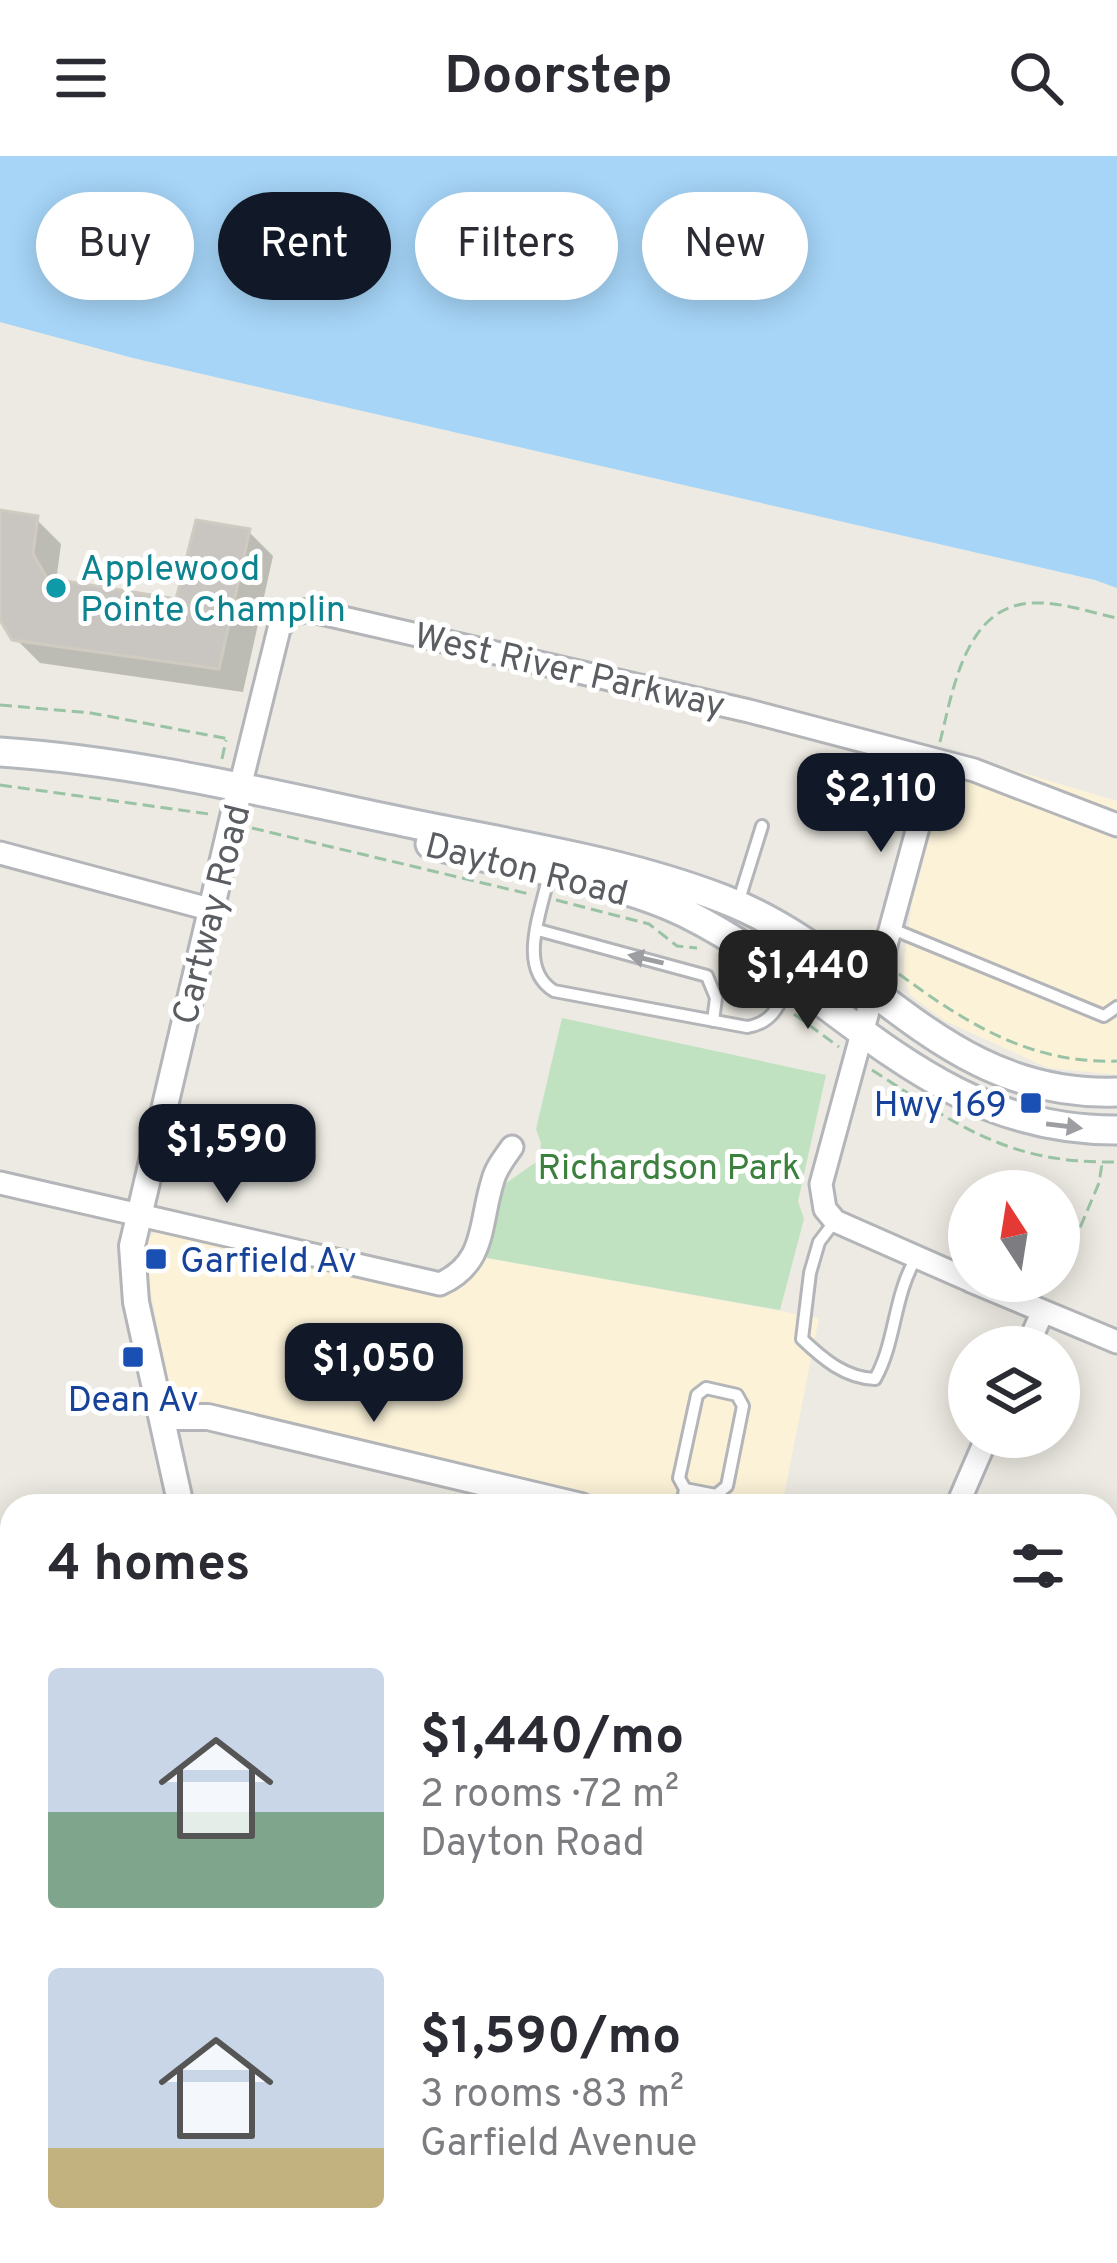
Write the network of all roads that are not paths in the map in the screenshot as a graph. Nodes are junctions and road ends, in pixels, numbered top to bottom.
1 (295, 612) joint
2 (0, 752) edge
3 (936, 761) junction
4 (240, 788) junction
5 (1117, 825) edge
6 (762, 826) dead end
7 (0, 853) edge
8 (552, 863) junction
9 (737, 905) junction
10 (209, 909) junction
11 (890, 928) junction
12 (538, 930) junction
13 (791, 980) junction
14 (872, 993) junction
15 (1117, 1007) edge
16 (713, 1021) junction
17 (862, 1033) junction
18 (1117, 1092) edge
19 (1117, 1130) edge
20 (512, 1147) dead end
21 (0, 1183) edge
22 (139, 1215) junction
23 (836, 1221) junction
24 (916, 1258) junction
25 (948, 1272) edge
26 (1021, 1302) edge
27 (1043, 1311) junction
28 (1036, 1326) edge
29 (1117, 1342) edge
30 (162, 1417) junction
31 (978, 1458) edge
32 (686, 1490) junction
33 (178, 1494) edge
34 (531, 1494) edge
35 (685, 1494) edge
36 (710, 1494) edge
37 (717, 1494) edge
38 (962, 1494) edge

1 - 3 street, West River Parkway
1 - 4 street, Cartway Road
2 - 4 main road, Dayton Road
3 - 5 street, West River Parkway
3 - 11 street
4 - 8 main road, Dayton Road
4 - 10 street, Cartway Road
6 - 9 lane
7 - 10 street
8 - 9 main road, Dayton Road
8 - 12 lane
8 - 13 main road, Dayton Road
9 - 14 main road, Dayton Road
10 - 22 street, Cartway Road
11 - 14 street
11 - 15 lane
16 -> 12 lane
12 - 16 lane
13 - 16 lane
13 - 17 main road, Dayton Road
14 - 17 street
14 - 18 main road, Dayton Road
17 -> 19 main road, Dayton Road
17 - 23 street
20 - 22 street
21 - 22 street
22 - 30 street, Cartway Road
23 - 24 street
23 - 24 lane
24 - 25 street
26 - 27 street
27 - 28 street
27 - 29 street
30 - 33 street, Cartway Road
30 - 34 street
31 - 38 street
32 - 35 lane
32 - 36 lane
32 - 37 lane

